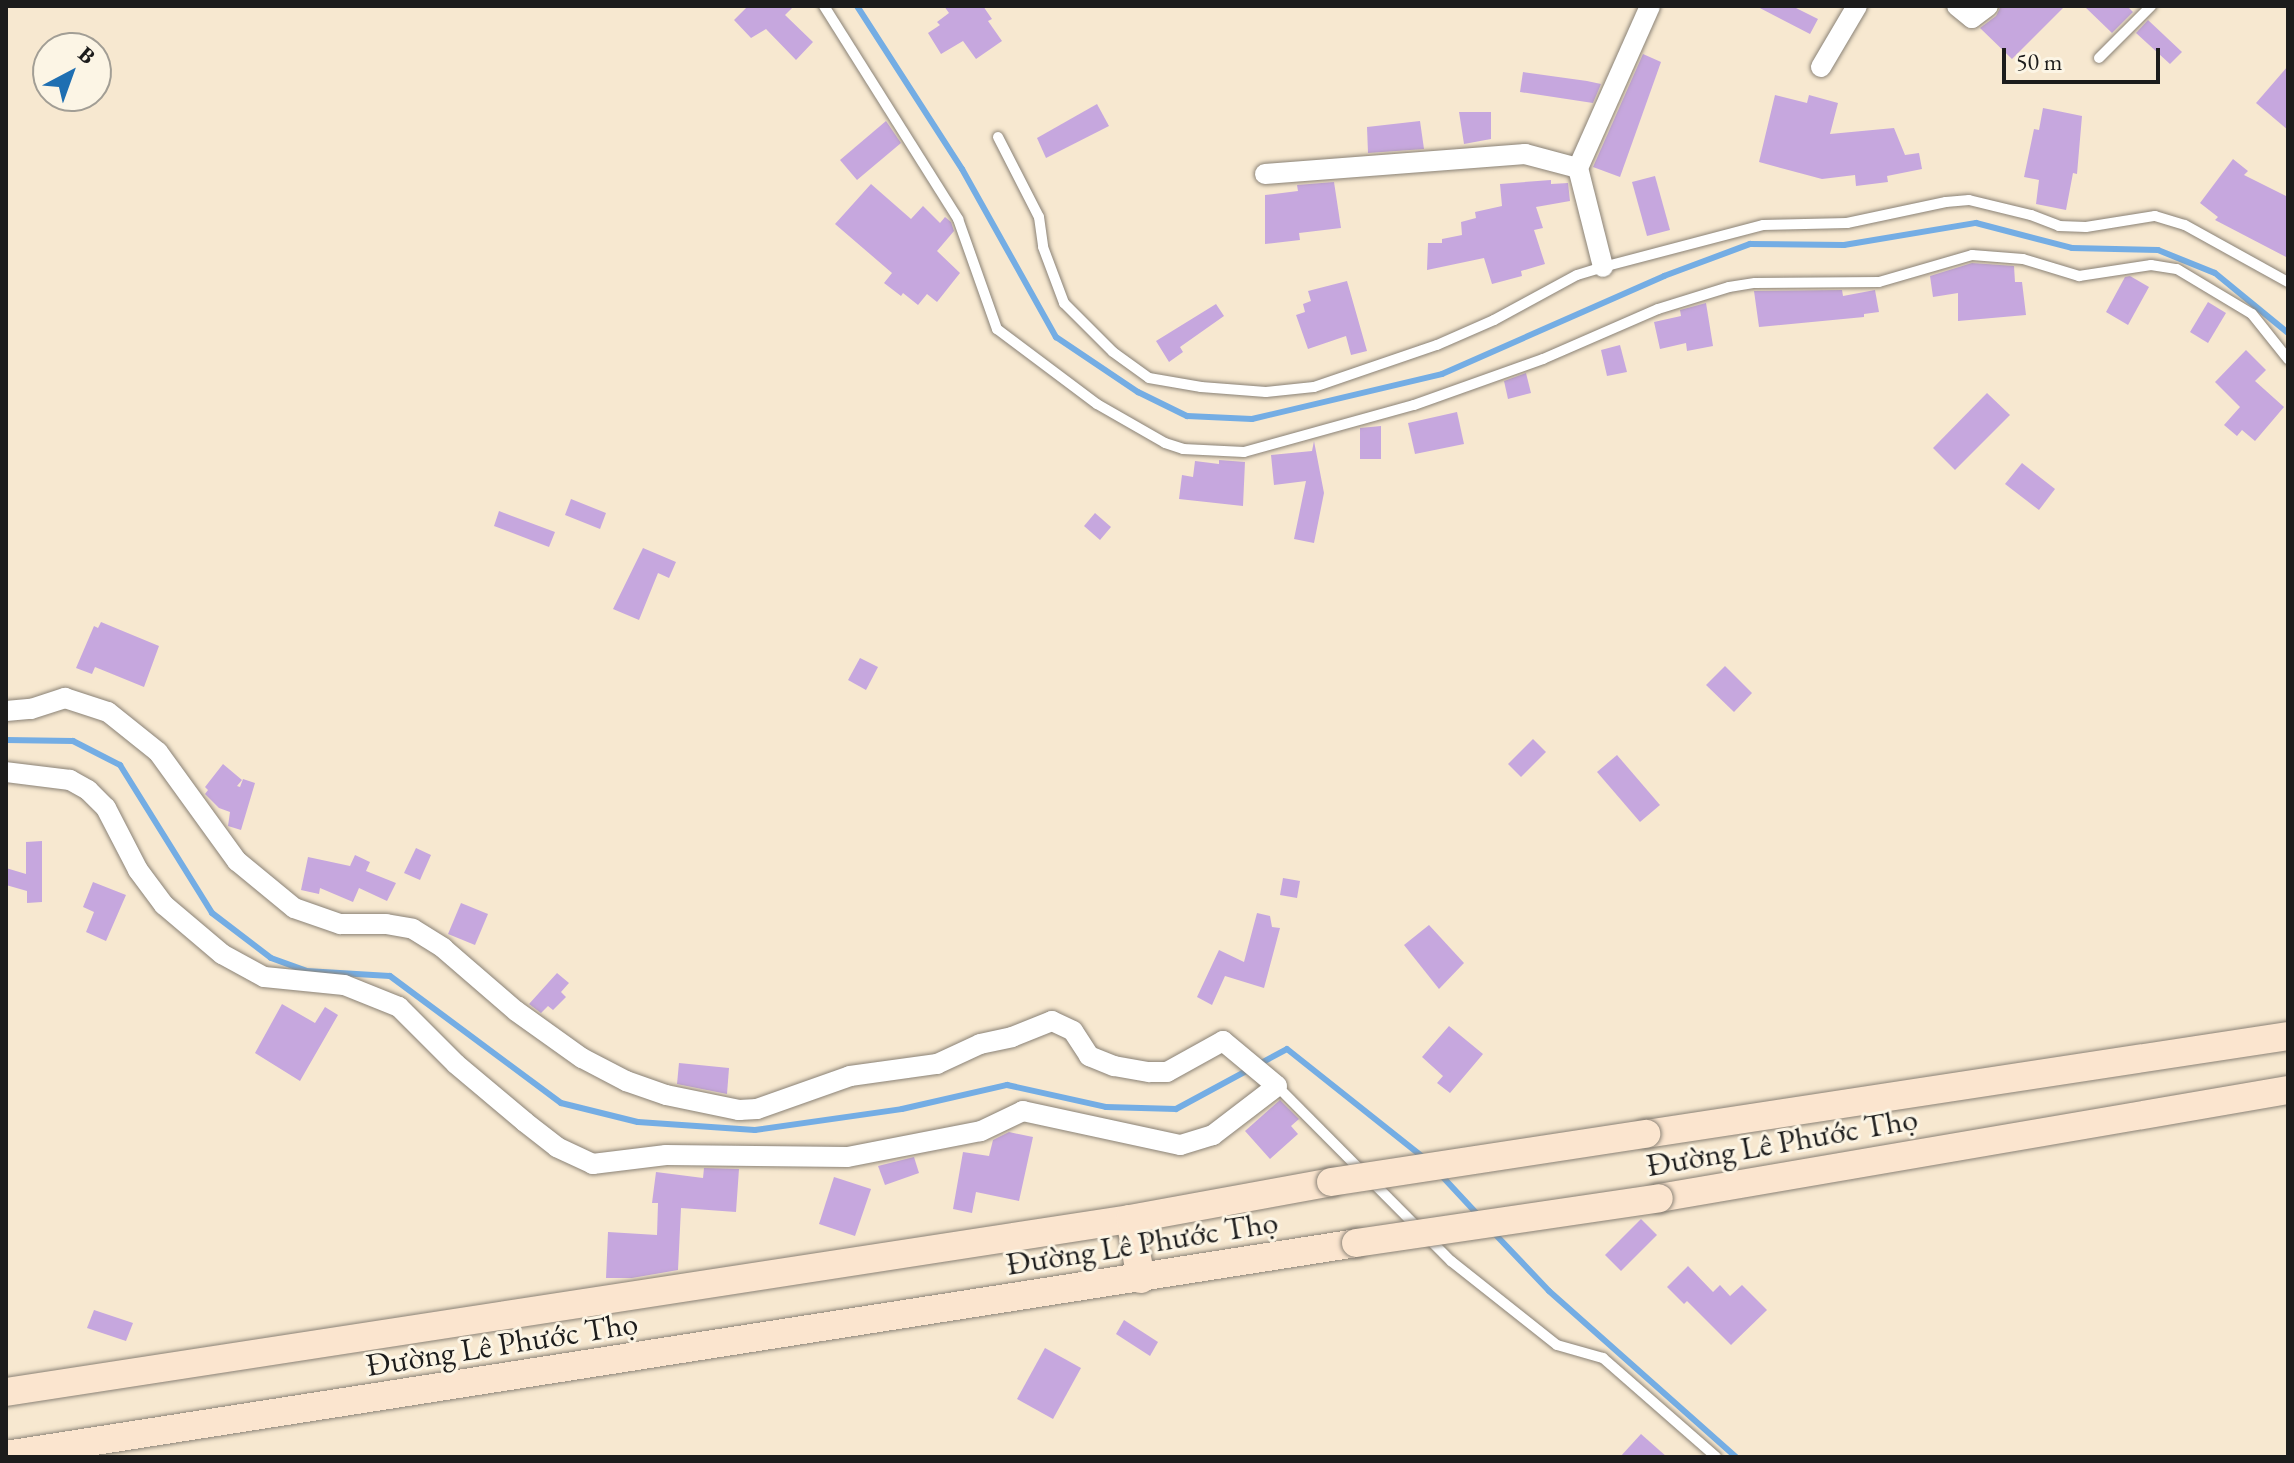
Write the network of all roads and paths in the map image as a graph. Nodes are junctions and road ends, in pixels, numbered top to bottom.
1 (824, 6) edge
2 (1650, 6) edge
3 (1857, 6) edge
4 (1957, 6) edge
5 (1988, 6) edge
6 (2151, 6) edge
7 (2099, 58) dead end
8 (1821, 67) dead end
9 (998, 137) dead end
10 (1578, 168) junction
11 (1265, 174) dead end
12 (1603, 267) junction
13 (2288, 282) edge
14 (2288, 359) edge
15 (6, 711) edge
16 (6, 772) edge
17 (2288, 1036) edge
18 (1272, 1082) junction
19 (2288, 1090) edge
20 (1130, 1219) junction
21 (1141, 1279) junction
22 (6, 1392) edge
23 (6, 1455) edge
24 (1716, 1457) edge

1 - 14 lane
2 - 10 street
3 - 8 street
4 - 5 street
6 - 7 lane
9 - 12 lane
10 - 11 street
10 - 12 street
12 - 13 lane
15 - 18 street
16 - 18 street
17 - 20 street, Đường Lê Phước Thọ, bridge
18 - 24 lane
19 - 21 street, Đường Lê Phước Thọ, bridge
20 - 21 street
20 - 22 street, Đường Lê Phước Thọ
21 - 23 street, Đường Lê Phước Thọ

